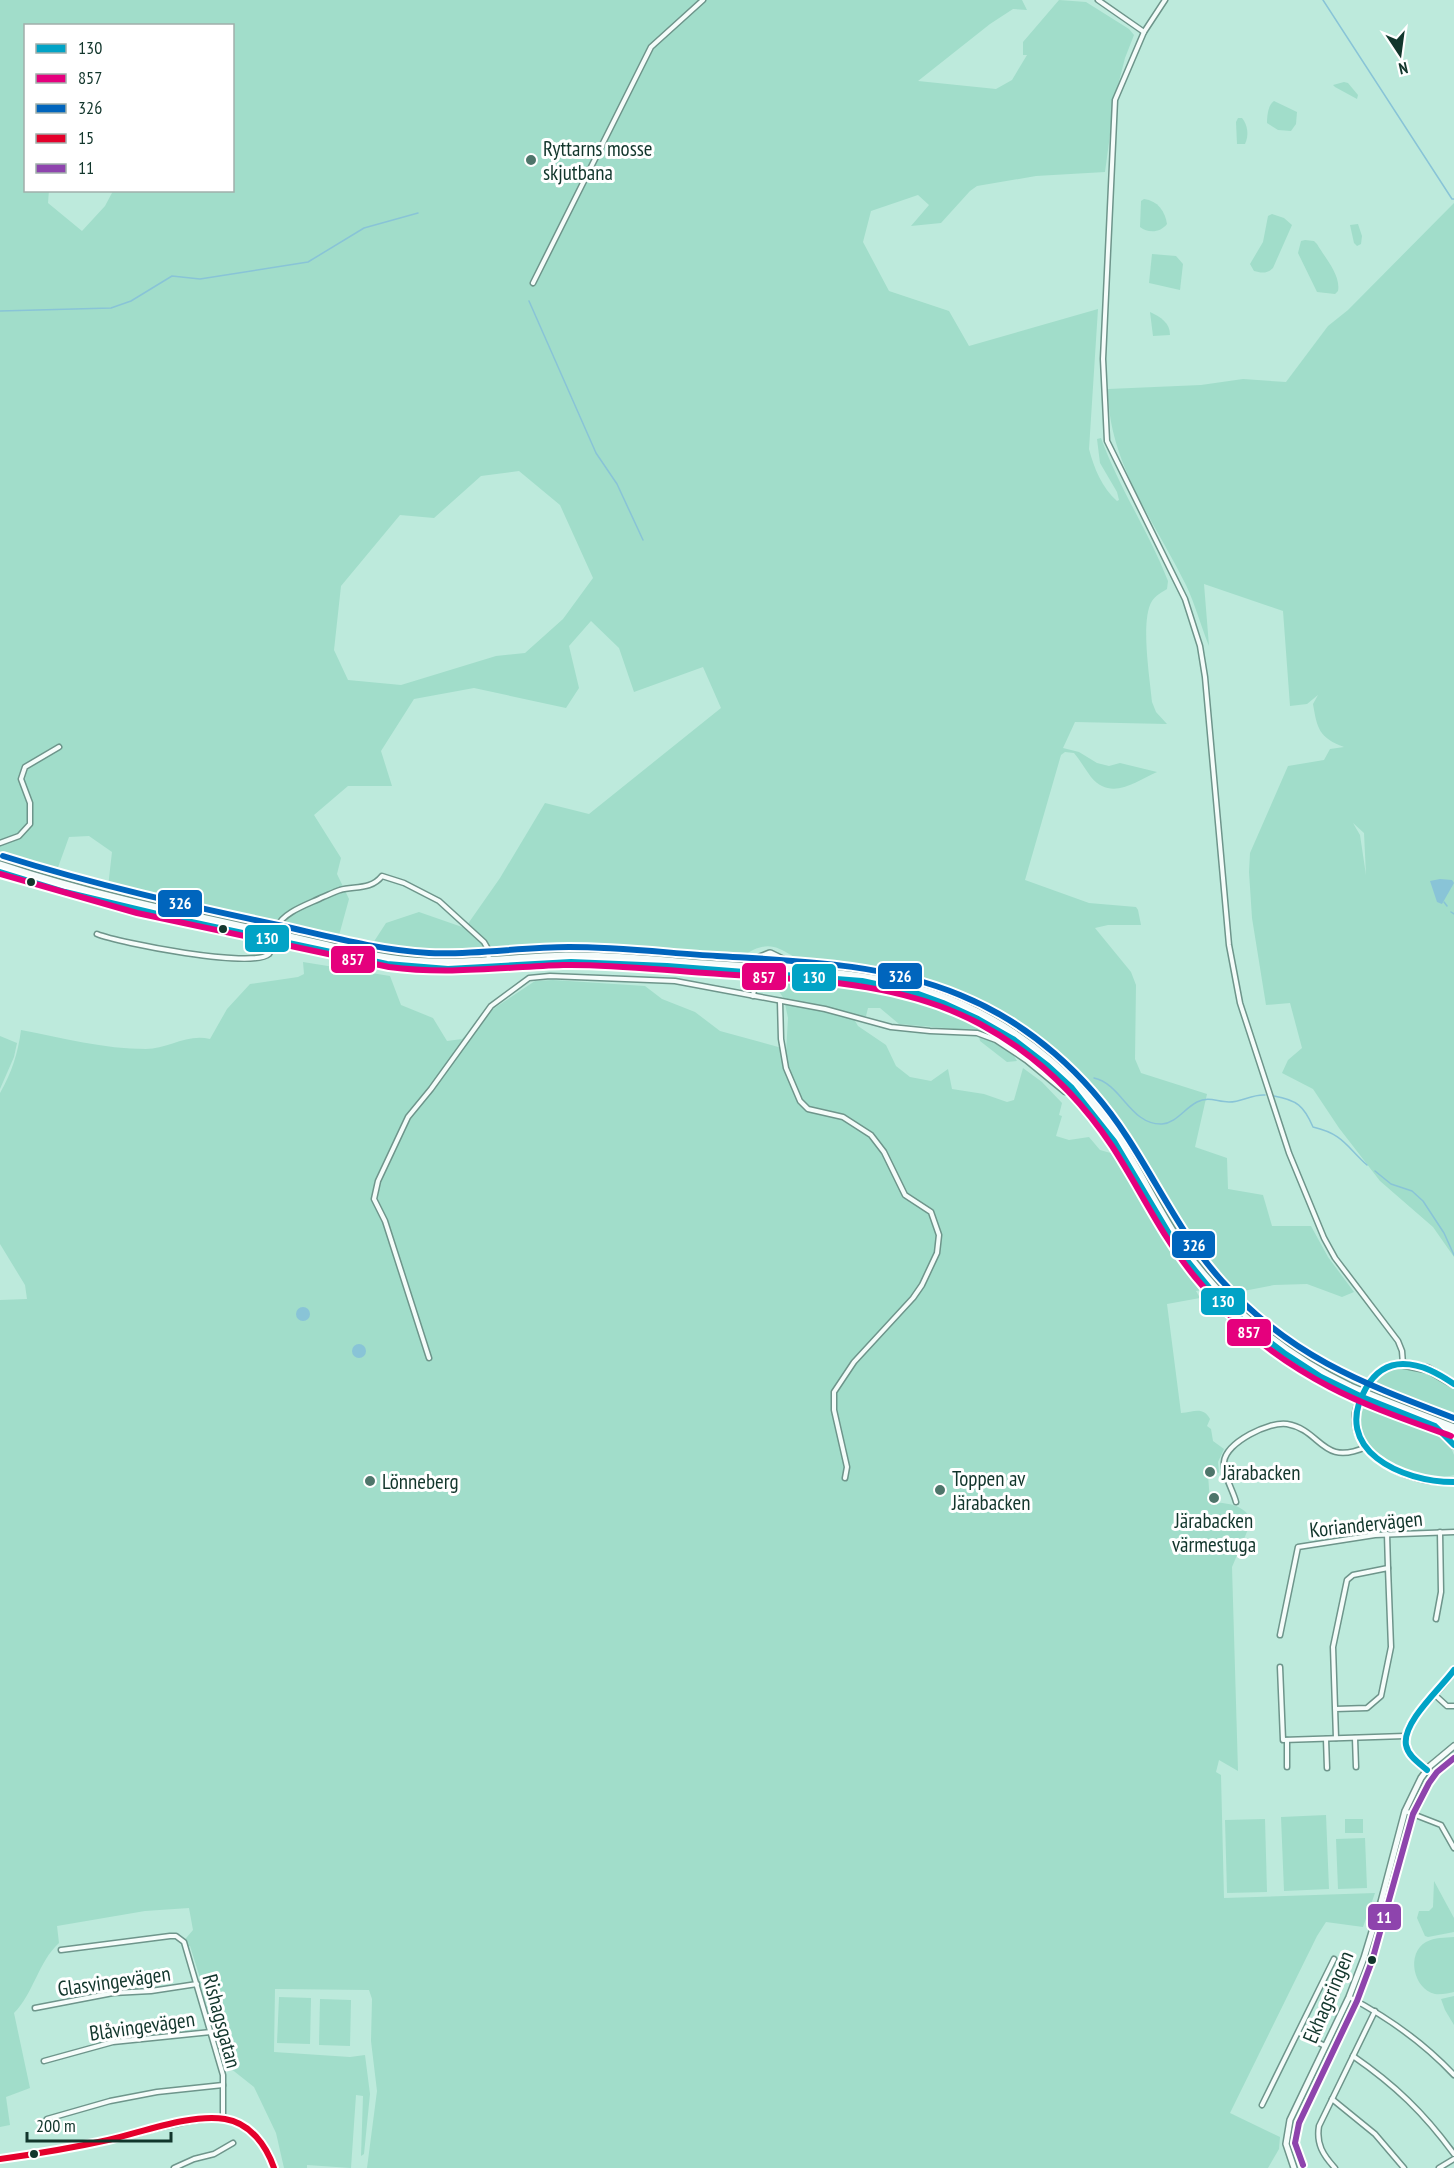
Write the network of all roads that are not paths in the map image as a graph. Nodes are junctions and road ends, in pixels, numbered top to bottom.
1 (703, 0) edge
2 (1098, 0) edge
3 (1165, 0) edge
4 (1144, 32) junction
5 (533, 283) dead end
6 (60, 747) dead end
7 (0, 843) edge
8 (0, 865) edge
9 (0, 872) edge
10 (97, 934) dead end
11 (275, 937) junction
12 (489, 960) junction
13 (757, 970) junction
14 (806, 971) junction
15 (753, 996) junction
16 (780, 1001) junction
17 (1072, 1088) junction
18 (429, 1358) dead end
19 (1403, 1364) junction
20 (1454, 1384) edge
21 (1349, 1389) junction
22 (1378, 1401) junction
23 (1435, 1426) junction
24 (1453, 1429) edge
25 (1454, 1446) edge
26 (1366, 1447) junction
27 (845, 1478) dead end
28 (1454, 1482) edge
29 (1236, 1502) dead end
30 (1440, 1532) junction
31 (1454, 1532) edge
32 (1387, 1534) junction
33 (1388, 1568) junction
34 (1436, 1619) dead end
35 (1280, 1635) dead end
36 (1280, 1667) dead end
37 (1454, 1670) edge
38 (1435, 1695) junction
39 (1454, 1706) edge
40 (1335, 1709) junction
41 (1405, 1736) junction
42 (1336, 1738) junction
43 (1355, 1738) junction
44 (1326, 1739) junction
45 (1287, 1740) junction
46 (1454, 1746) edge
47 (1287, 1767) dead end
48 (1356, 1767) dead end
49 (1327, 1768) dead end
50 (1427, 1770) junction
51 (1405, 1811) junction
52 (1454, 1848) edge
53 (61, 1950) dead end
54 (1334, 1959) dead end
55 (197, 1984) junction
56 (1349, 1997) junction
57 (35, 2008) dead end
58 (1375, 2011) junction
59 (211, 2032) junction
60 (1299, 2033) junction
61 (1325, 2046) junction
62 (1353, 2056) junction
63 (44, 2061) dead end
64 (1454, 2075) edge
65 (223, 2085) junction
66 (1332, 2099) junction
67 (1263, 2105) dead end
68 (47, 2119) dead end
69 (223, 2119) junction
70 (233, 2143) dead end
71 (1454, 2154) edge
72 (0, 2159) edge
73 (1454, 2159) edge
74 (174, 2168) edge
75 (274, 2168) edge
76 (1294, 2168) edge
77 (1335, 2168) edge
78 (1404, 2168) edge
79 (1438, 2168) edge

1 - 5 street
2 - 4 street
3 - 4 street
4 - 19 street
6 - 7 street
8 - 11 highway
9 - 11 highway
10 - 11 street
11 - 12 highway
11 - 12 street
11 - 13 highway
12 - 13 highway
13 - 14 highway
13 - 14 highway
13 - 15 street
13 - 17 highway
14 - 21 highway
15 - 16 street
15 - 18 street
16 - 17 street
16 - 27 street
17 - 21 highway
19 - 20 highway
19 - 26 street
21 - 22 highway, bridge
22 - 23 highway
22 - 24 highway
23 - 24 highway
23 - 25 highway
26 - 28 street
26 - 29 street
30 - 31 street, Koriandervägen
30 - 32 street, Koriandervägen
30 - 34 street
32 - 33 street
32 - 35 street, Koriandervägen
33 - 40 street
33 - 40 street
36 - 45 street
37 - 38 street
38 - 39 street
38 - 41 street
40 - 42 street
41 - 43 street
41 - 50 street
42 - 43 street
42 - 44 street
43 - 48 street
44 - 45 street
44 - 49 street
45 - 47 street
46 - 50 street, Ekhagsringen
50 - 51 street, Ekhagsringen
51 - 52 street
51 - 56 street, Ekhagsringen
53 - 55 street, Rishagsgatan
54 - 60 street
55 - 57 street, Glasvingevägen
55 - 59 street, Rishagsgatan
56 - 58 street
56 - 61 street, Ekhagsringen
58 - 62 street
58 - 64 street
59 - 63 street, Blåvingevägen
59 - 65 street, Rishagsgatan
60 - 61 street
60 - 67 street
61 - 76 street, Ekhagsringen
62 - 66 street
62 - 71 street
65 - 68 street
65 - 69 street, Rishagsgatan
66 - 77 street
66 - 78 street
69 - 72 street
69 - 75 street
70 - 74 street
73 - 79 street

